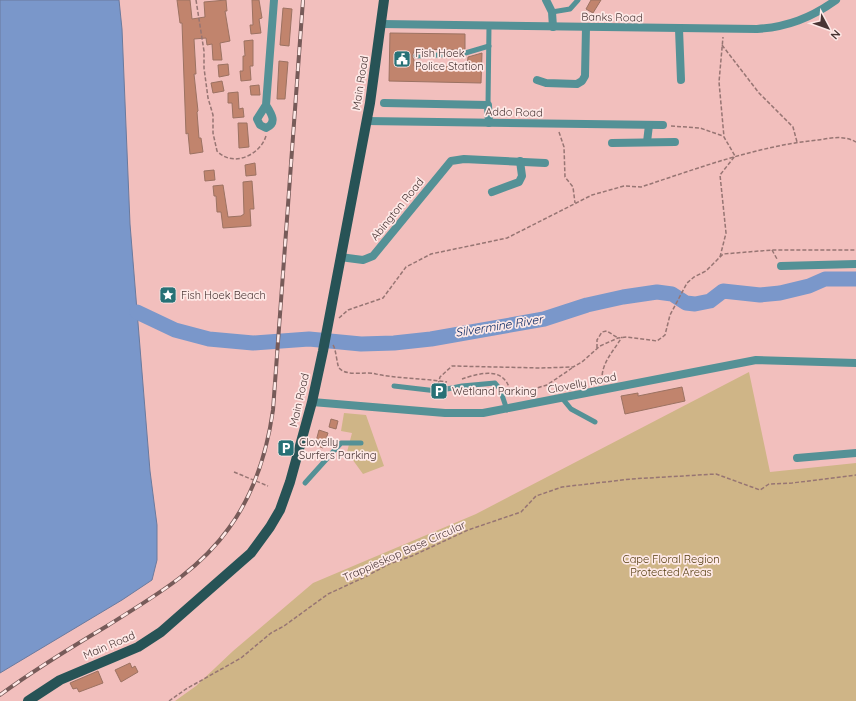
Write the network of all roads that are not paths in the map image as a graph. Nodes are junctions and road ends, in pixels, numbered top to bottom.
1 (274, 0) edge
2 (384, 0) edge
3 (546, 0) edge
4 (578, 0) edge
5 (836, 0) edge
6 (552, 12) junction
7 (381, 24) junction
8 (489, 26) junction
9 (553, 27) junction
10 (586, 28) junction
11 (679, 29) junction
12 (489, 46) junction
13 (416, 56) dead end
14 (537, 80) dead end
15 (681, 80) dead end
16 (384, 103) dead end
17 (266, 105) junction
18 (488, 105) junction
19 (366, 121) junction
20 (489, 123) junction
21 (649, 125) junction
22 (663, 125) road end
23 (647, 142) junction
24 (675, 142) dead end
25 (612, 143) dead end
26 (520, 161) junction
27 (545, 163) dead end
28 (492, 192) dead end
29 (340, 257) junction
30 (856, 264) edge
31 (781, 266) road end
32 (856, 363) edge
33 (394, 386) dead end
34 (562, 398) junction
35 (312, 402) junction
36 (506, 410) junction
37 (595, 422) dead end
38 (360, 443) dead end
39 (856, 453) edge
40 (797, 458) dead end
41 (305, 484) dead end
42 (28, 701) edge

1 - 17 street
2 - 7 main road, Main Road
3 - 6 street
4 - 6 lane
5 - 11 street, Banks Road
6 - 9 street
7 - 8 street, Banks Road
7 - 19 main road, Main Road
8 - 9 street, Banks Road
8 - 12 lane
9 - 10 street, Banks Road
10 - 11 street, Banks Road
10 - 14 street
11 - 15 street
12 - 13 lane
12 - 18 lane
16 - 18 street
17 - 17 street
18 - 20 street
19 - 20 street, Addo Road
19 - 29 main road, Main Road
20 - 21 street, Addo Road
21 - 22 street, Addo Road
21 - 23 street
23 - 24 street
23 - 25 street
26 - 27 street
26 - 28 street
26 - 29 street, Abington Road
29 - 35 main road, Main Road
30 - 31 street
32 - 34 street, Clovelly Road
33 - 36 lane
34 - 36 street, Clovelly Road
34 - 37 lane
35 - 36 street, Clovelly Road
35 - 42 main road, Main Road
38 - 41 lane
39 - 40 street

